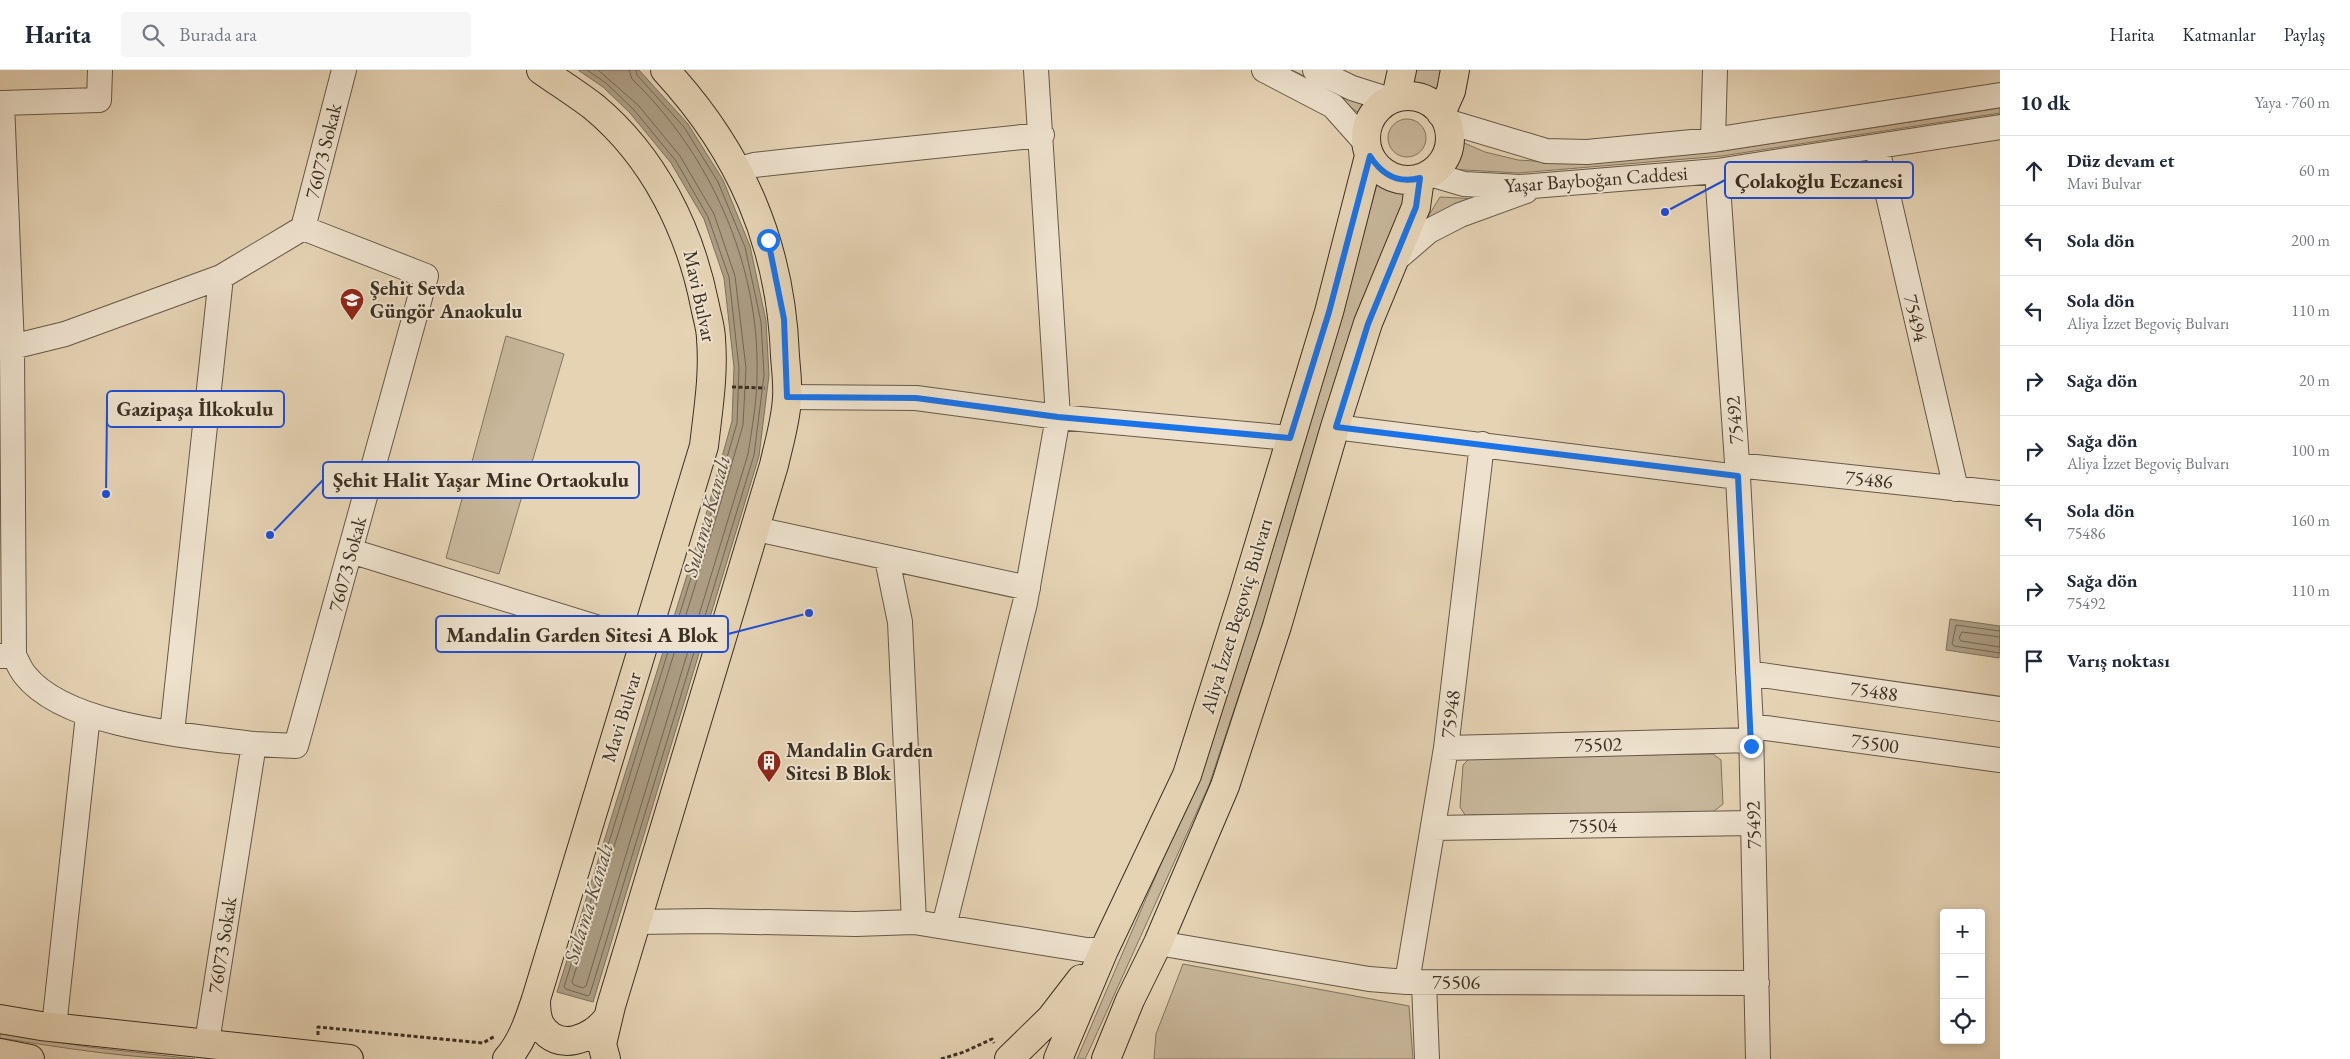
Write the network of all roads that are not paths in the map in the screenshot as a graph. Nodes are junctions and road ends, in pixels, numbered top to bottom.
1 (100, 70) edge
2 (344, 70) edge
3 (541, 70) edge
4 (1036, 70) edge
5 (1264, 70) edge
6 (1316, 70) edge
7 (1402, 70) edge
8 (1456, 70) edge
9 (1715, 70) edge
10 (670, 71) edge
11 (2000, 95) edge
12 (1393, 98) junction
13 (1, 102) edge
14 (1444, 117) junction
15 (2000, 127) edge
16 (1042, 135) junction
17 (1713, 140) junction
18 (1877, 148) junction
19 (1368, 150) junction
20 (736, 170) junction
21 (1718, 171) junction
22 (1425, 176) junction
23 (1540, 185) junction
24 (303, 228) junction
25 (1394, 260) junction
26 (220, 277) junction
27 (6, 347) edge
28 (776, 392) junction
29 (1058, 417) junction
30 (1336, 427) junction
31 (1290, 438) junction
32 (1482, 444) junction
33 (1738, 471) junction
34 (1956, 489) junction
35 (2000, 493) edge
36 (756, 529) junction
37 (351, 551) junction
38 (887, 559) junction
39 (1028, 588) junction
40 (7, 589) edge
41 (644, 642) junction
42 (7, 655) edge
43 (1748, 673) junction
44 (2000, 709) edge
45 (88, 715) junction
46 (172, 733) junction
47 (1751, 733) junction
48 (254, 744) junction
49 (1446, 748) junction
50 (2000, 760) edge
51 (1753, 823) junction
52 (1433, 828) junction
53 (637, 922) junction
54 (914, 922) junction
55 (944, 926) junction
56 (1158, 943) junction
57 (1104, 950) junction
58 (1415, 982) junction
59 (1757, 983) junction
60 (536, 999) junction
61 (1130, 1000) junction
62 (0, 1006) edge
63 (0, 1019) edge
64 (607, 1019) junction
65 (48, 1026) junction
66 (207, 1042) junction
67 (502, 1047) edge
68 (1002, 1051) edge
69 (0, 1053) edge
70 (30, 1059) edge
71 (349, 1059) edge
72 (606, 1059) edge
73 (1058, 1059) edge
74 (1106, 1059) edge
75 (1127, 1059) edge
76 (1427, 1059) edge
77 (1758, 1059) edge

1 - 13 street
2 - 24 street, 76073 Sokak
3 - 41 main road, Mavi Bulvar
4 - 16 street
5 - 19 street
6 - 12 street
7 - 12 main road
8 - 14 main road
9 - 17 street
10 - 20 main road
11 - 17 street, Yaşar Bayboğan Caddesi
12 - 14 main road
12 - 19 main road
13 - 27 street
14 - 17 street, Yaşar Bayboğan Caddesi
14 - 22 main road
15 - 18 street, Yaşar Bayboğan Caddesi
16 - 20 street
16 - 29 street
18 - 21 street, Yaşar Bayboğan Caddesi
18 - 34 street, 75494
19 - 22 main road
19 - 31 main road, Aliya İzzet Begoviç Bulvarı
20 - 28 main road
21 - 23 street, Yaşar Bayboğan Caddesi
21 - 33 street, 75492
22 - 23 street, Yaşar Bayboğan Caddesi
22 - 25 main road, Aliya İzzet Begoviç Bulvarı
23 - 25 street
24 - 26 street
24 - 37 street, 76073 Sokak
25 - 30 main road, Aliya İzzet Begoviç Bulvarı
26 - 27 street
26 - 46 street
27 - 40 street
28 - 29 street
28 - 36 main road
29 - 31 street
29 - 39 street
30 - 32 street, 75486
30 - 56 main road, Aliya İzzet Begoviç Bulvarı
31 - 57 main road, Aliya İzzet Begoviç Bulvarı
32 - 33 street, 75486
32 - 49 street, 75948
33 - 34 street, 75486
33 - 43 street, 75492
34 - 35 street, 75486
36 - 38 street
36 - 53 main road
37 - 41 street
37 - 48 street, 76073 Sokak
38 - 39 street
38 - 54 street
39 - 55 street
40 - 42 street
41 - 60 main road, Mavi Bulvar
42 - 45 street
43 - 44 street, 75488
43 - 47 street, 75492
45 - 46 street
45 - 65 street
46 - 48 street
47 - 49 street, 75502
47 - 50 street, 75500
47 - 51 street, 75492
48 - 66 street, 76073 Sokak
49 - 52 street, 75948
51 - 52 street, 75504
51 - 59 street, 75492
52 - 58 street, 75948
53 - 54 street
53 - 64 main road
54 - 55 street
55 - 57 street
56 - 58 street, 75506
56 - 61 main road, Aliya İzzet Begoviç Bulvarı
57 - 68 main road
57 - 73 main road, Aliya İzzet Begoviç Bulvarı
58 - 59 street, 75506
58 - 76 street, 75948
59 - 77 street, 75492
60 - 64 main road
60 - 67 main road, Mavi Bulvar
61 - 74 main road, Aliya İzzet Begoviç Bulvarı
61 - 75 main road
62 - 65 main road
63 - 65 main road
64 - 72 main road
65 - 66 main road
66 - 71 main road
69 - 70 main road

